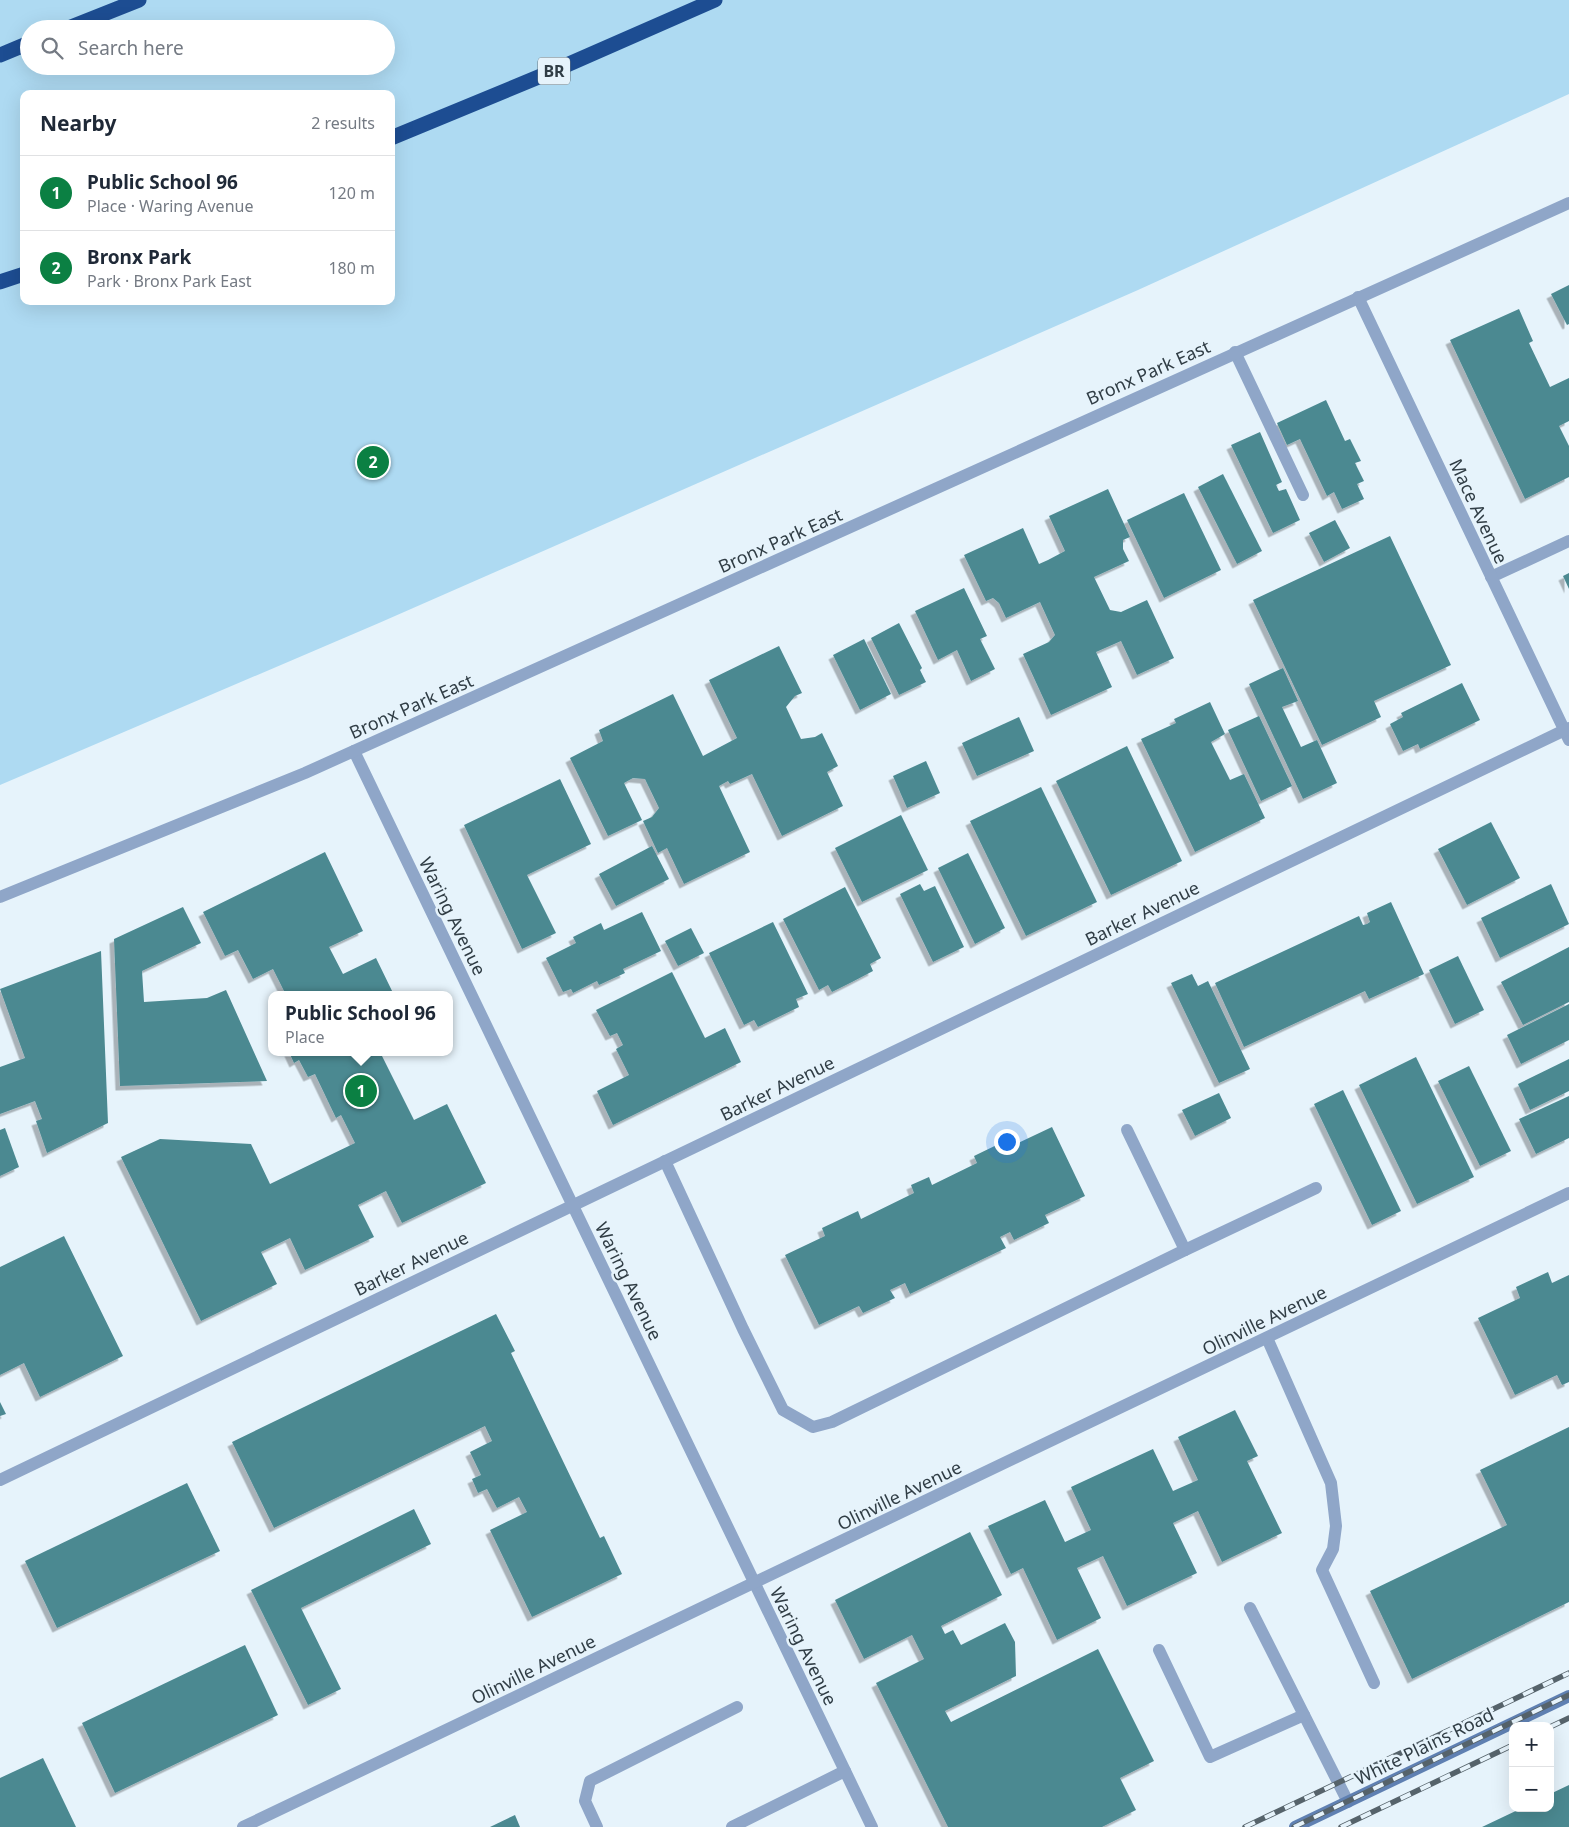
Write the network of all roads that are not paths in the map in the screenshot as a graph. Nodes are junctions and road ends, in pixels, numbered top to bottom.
1 (139, 0) edge
2 (715, 0) edge
3 (89, 20) edge
4 (20, 46) edge
5 (0, 54) edge
6 (395, 136) edge
7 (1569, 203) edge
8 (20, 275) edge
9 (0, 282) edge
10 (1358, 297) junction
11 (1235, 352) junction
12 (1303, 495) dead end
13 (1569, 541) edge
14 (1491, 577) junction
15 (1568, 733) edge
16 (354, 751) junction
17 (0, 897) edge
18 (1127, 1130) dead end
19 (665, 1160) junction
20 (1316, 1188) dead end
21 (1569, 1193) edge
22 (572, 1205) junction
23 (1185, 1250) junction
24 (1267, 1338) junction
25 (0, 1480) edge
26 (755, 1583) junction
27 (1250, 1608) dead end
28 (1159, 1650) dead end
29 (1374, 1683) dead end
30 (1569, 1696) edge
31 (737, 1707) dead end
32 (1304, 1715) junction
33 (845, 1771) junction
34 (1348, 1802) junction
35 (243, 1827) edge
36 (597, 1827) edge
37 (732, 1827) edge
38 (872, 1827) edge
39 (1295, 1827) edge

1 - 3 highway
2 - 6 highway, BR
4 - 5 highway
7 - 10 street, Bronx Park East
8 - 9 highway
10 - 11 street, Bronx Park East
10 - 14 street, Mace Avenue
11 - 12 street
11 - 16 street, Bronx Park East
13 - 14 street
14 - 15 street, Mace Avenue
15 - 19 street, Barker Avenue
16 - 17 street, Bronx Park East
16 - 22 street, Waring Avenue
18 - 23 street
19 - 22 street, Barker Avenue
19 - 23 street
20 - 23 street
21 - 24 street, Olinville Avenue
22 - 25 street, Barker Avenue
22 - 26 street, Waring Avenue
24 - 26 street, Olinville Avenue
24 - 29 street
26 - 33 street, Waring Avenue
26 - 35 street, Olinville Avenue
27 - 32 street
28 - 32 street
30 - 34 main road, White Plains Road
31 - 36 street
32 - 34 street
33 - 37 street
33 - 38 street, Waring Avenue
34 - 39 main road, White Plains Road

